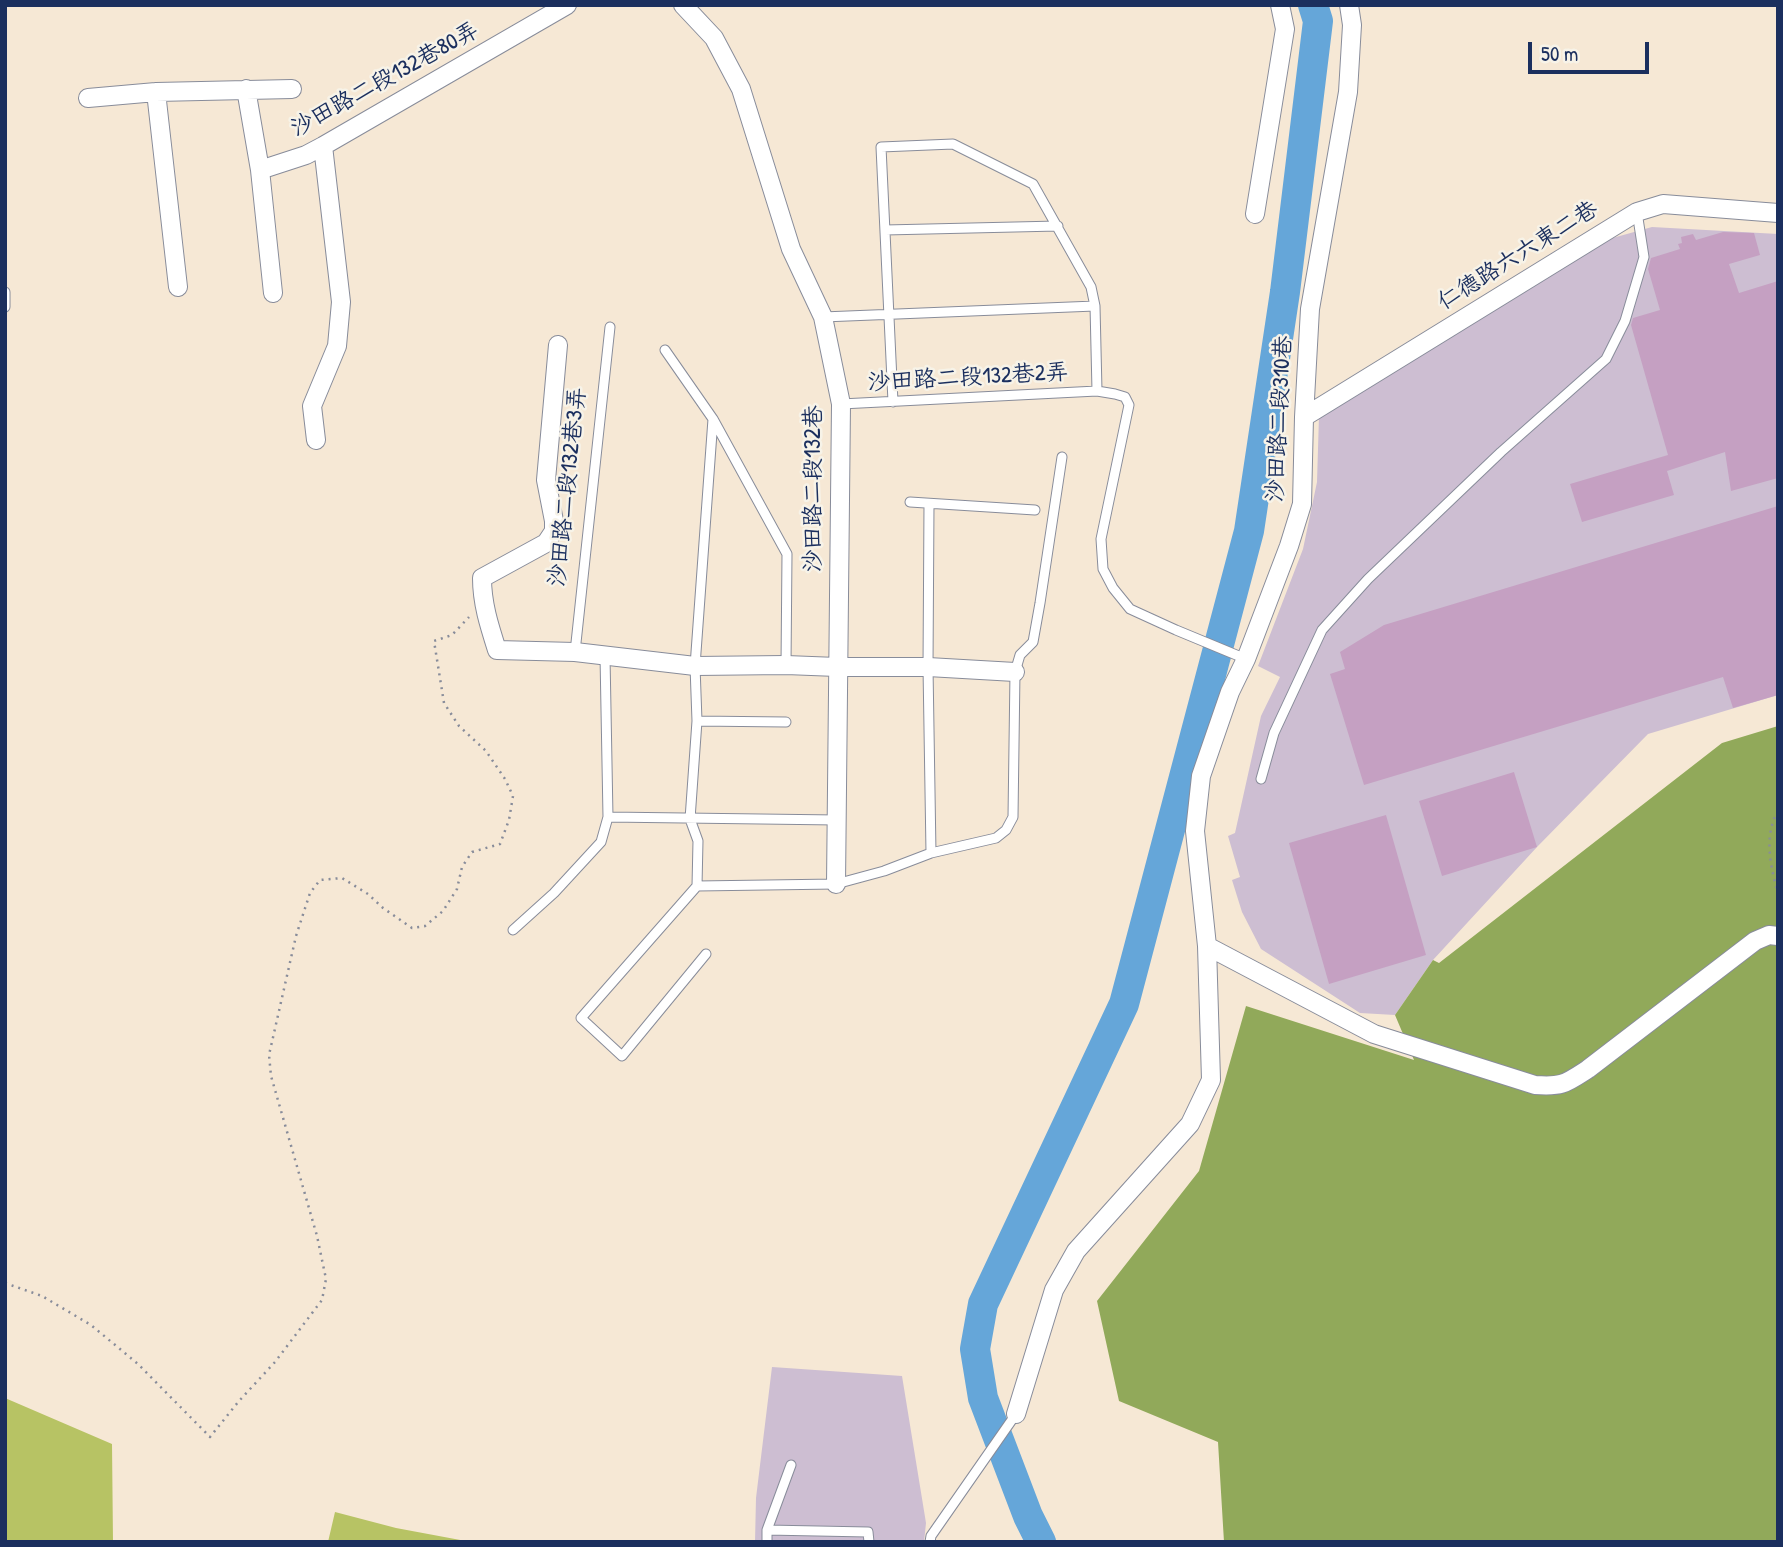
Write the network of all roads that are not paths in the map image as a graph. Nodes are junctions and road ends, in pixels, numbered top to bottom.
1 (567, 5) edge
2 (683, 5) edge
3 (1280, 5) edge
4 (1349, 5) edge
5 (246, 89) junction
6 (292, 89) dead end
7 (156, 92) junction
8 (88, 98) dead end
9 (323, 146) junction
10 (260, 170) junction
11 (1637, 212) junction
12 (1778, 213) edge
13 (1255, 214) dead end
14 (1058, 226) junction
15 (885, 230) junction
16 (178, 287) dead end
17 (5, 292) edge
18 (273, 293) dead end
19 (1095, 306) junction
20 (5, 307) edge
21 (889, 314) junction
22 (823, 317) junction
23 (610, 327) dead end
24 (558, 345) dead end
25 (665, 350) dead end
26 (1097, 391) junction
27 (893, 402) junction
28 (841, 404) junction
29 (1304, 417) junction
30 (713, 419) junction
31 (317, 440) dead end
32 (1062, 457) dead end
33 (910, 502) dead end
34 (929, 504) junction
35 (1035, 510) dead end
36 (575, 652) junction
37 (605, 656) junction
38 (1246, 659) junction
39 (786, 665) junction
40 (695, 666) junction
41 (837, 667) junction
42 (928, 667) junction
43 (1015, 671) junction
44 (697, 721) junction
45 (786, 722) dead end
46 (1261, 779) dead end
47 (608, 817) junction
48 (690, 819) junction
49 (837, 820) junction
50 (931, 853) junction
51 (836, 884) junction
52 (696, 886) junction
53 (513, 930) dead end
54 (1778, 936) edge
55 (1207, 946) junction
56 (706, 954) dead end
57 (1016, 1414) joint
58 (791, 1465) dead end
59 (767, 1530) junction
60 (767, 1542) edge
61 (869, 1542) edge
62 (930, 1542) edge

1 - 9 street, 沙田路二段132巷80弄
2 - 22 street, 沙田路二段132巷
3 - 13 street
4 - 29 street, 沙田路二段310巷
5 - 6 street, 沙田路二段132巷80弄
5 - 7 street, 沙田路二段132巷80弄
5 - 10 street
7 - 8 street, 沙田路二段132巷80弄
7 - 16 street
9 - 10 street, 沙田路二段132巷80弄
9 - 31 street
10 - 18 street
11 - 12 street, 仁德路六六東二巷
11 - 29 street, 仁德路六六東二巷
11 - 46 lane
14 - 15 lane
14 - 15 lane
14 - 19 lane
15 - 21 lane
17 - 20 lane
19 - 21 lane
19 - 26 lane
21 - 22 lane
21 - 27 lane
22 - 28 street, 沙田路二段132巷
23 - 36 lane, 沙田路二段132巷3弄
24 - 36 street
25 - 30 lane
26 - 27 lane, 沙田路二段132巷2弄
26 - 38 lane
27 - 28 lane, 沙田路二段132巷2弄
28 - 41 street, 沙田路二段132巷
29 - 38 street, 沙田路二段310巷
30 - 39 lane
30 - 40 lane
32 - 43 lane
33 - 34 lane
34 - 35 lane
34 - 42 lane
36 - 37 street
37 - 40 street
37 - 47 lane
38 - 55 street, 沙田路二段310巷
39 - 40 street
39 - 41 street
40 - 44 lane
41 - 42 street
41 - 49 street, 沙田路二段132巷
42 - 43 street
42 - 50 lane
43 - 50 lane
44 - 45 lane
44 - 48 lane
47 - 48 lane
47 - 53 lane
48 - 49 lane
48 - 52 lane
49 - 51 street, 沙田路二段132巷
50 - 51 lane
51 - 52 lane
52 - 56 lane
54 - 55 street
55 - 57 street, 沙田路二段310巷
57 - 62 lane
58 - 59 lane
59 - 60 lane
59 - 61 lane

